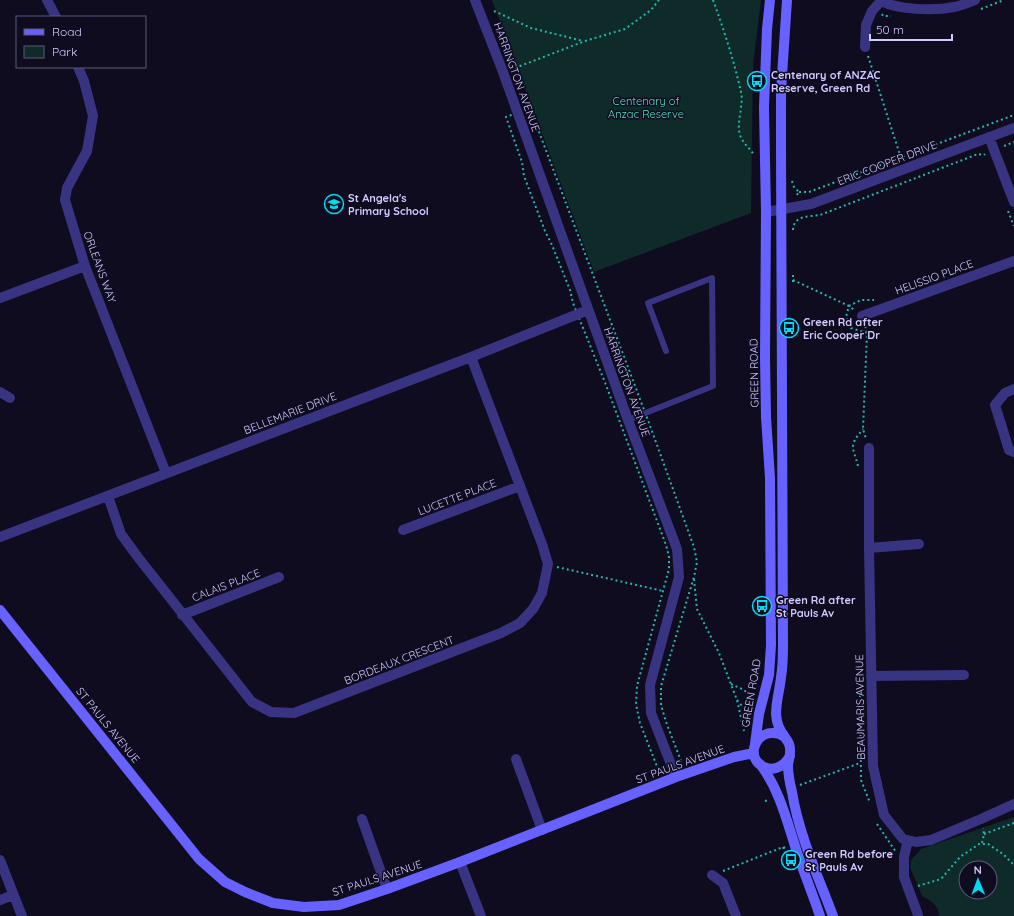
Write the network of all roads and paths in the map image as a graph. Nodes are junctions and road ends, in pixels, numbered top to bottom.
1 (47, 0) edge
2 (475, 0) edge
3 (659, 0) edge
4 (713, 0) edge
5 (770, 0) edge
6 (787, 0) edge
7 (881, 0) edge
8 (975, 0) edge
9 (494, 11) dead end
10 (55, 16) edge
11 (585, 41) junction
12 (865, 46) joint
13 (78, 68) edge
14 (515, 68) dead end
15 (1014, 115) edge
16 (506, 117) dead end
17 (1014, 128) edge
18 (989, 137) junction
19 (1014, 142) edge
20 (994, 150) junction
21 (755, 158) dead end
22 (901, 158) junction
23 (792, 178) dead end
24 (798, 192) junction
25 (1014, 202) edge
26 (798, 207) junction
27 (781, 210) junction
28 (766, 212) junction
29 (792, 235) dead end
30 (1014, 261) edge
31 (85, 266) junction
32 (793, 272) dead end
33 (793, 280) junction
34 (793, 288) dead end
35 (0, 298) edge
36 (573, 303) dead end
37 (588, 310) junction
38 (862, 316) junction
39 (582, 325) dead end
40 (666, 351) dead end
41 (471, 357) junction
42 (1014, 389) edge
43 (0, 392) edge
44 (10, 398) dead end
45 (628, 420) junction
46 (869, 448) joint
47 (1014, 452) edge
48 (166, 473) junction
49 (520, 486) junction
50 (108, 496) junction
51 (402, 530) dead end
52 (0, 537) edge
53 (919, 544) dead end
54 (869, 548) junction
55 (548, 564) junction
56 (279, 577) dead end
57 (694, 578) dead end
58 (663, 591) junction
59 (0, 610) edge
60 (182, 615) junction
61 (964, 675) dead end
62 (871, 676) junction
63 (731, 684) junction
64 (756, 696) dead end
65 (737, 700) junction
66 (749, 714) dead end
67 (744, 731) dead end
68 (785, 737) junction
69 (754, 748) junction
70 (790, 756) junction
71 (516, 759) dead end
72 (872, 759) junction
73 (760, 764) junction
74 (658, 769) dead end
75 (676, 777) junction
76 (799, 785) dead end
77 (1014, 804) edge
78 (362, 819) dead end
79 (981, 819) junction
80 (1014, 823) edge
81 (542, 830) junction
82 (984, 834) junction
83 (908, 840) junction
84 (982, 844) junction
85 (783, 847) dead end
86 (0, 860) edge
87 (460, 862) junction
88 (1014, 865) edge
89 (712, 875) joint
90 (908, 888) junction
91 (387, 889) junction
92 (13, 894) junction
93 (0, 900) edge
94 (918, 915) edge
95 (22, 916) edge
96 (481, 916) edge
97 (736, 916) edge
98 (820, 916) edge
99 (833, 916) edge

1 - 10 street
2 - 37 street, HARRINGTON AVENUE
3 - 11 path
4 - 21 path
5 - 28 main road, GREEN ROAD
6 - 27 main road
7 - 8 street
7 - 12 street
9 - 11 path
11 - 14 path
12 - 22 path
13 - 31 street, ORLEANS WAY
15 - 22 path
16 - 36 path
17 - 18 street, ERIC COOPER DRIVE
18 - 20 street
18 - 26 street, ERIC COOPER DRIVE
19 - 20 path
20 - 25 street
20 - 29 path
22 - 24 path
23 - 24 path
24 - 26 path
26 - 27 street, ERIC COOPER DRIVE
27 - 28 street, ERIC COOPER DRIVE
27 - 68 main road
28 - 69 main road, GREEN ROAD
30 - 38 street, HELISSIO PLACE
31 - 35 street
31 - 48 street, ORLEANS WAY
32 - 33 path
33 - 34 path
33 - 38 path
37 - 41 street, BELLEMARIE DRIVE
37 - 45 street, HARRINGTON AVENUE
38 - 46 path
39 - 58 path
40 - 45 lane
41 - 48 street, BELLEMARIE DRIVE
41 - 49 street, BORDEAUX CRESCENT
42 - 47 street
43 - 44 street
45 - 75 street, HARRINGTON AVENUE
46 - 54 street, BEAUMARIS AVENUE
48 - 50 street, BELLEMARIE DRIVE
49 - 51 street, LUCETTE PLACE
49 - 55 street, BORDEAUX CRESCENT
50 - 52 street, BELLEMARIE DRIVE
50 - 60 street, BORDEAUX CRESCENT
53 - 54 street
54 - 62 street, BEAUMARIS AVENUE
55 - 58 path
55 - 60 street, BORDEAUX CRESCENT
56 - 60 street, CALAIS PLACE
57 - 63 path
58 - 74 path
59 - 91 main road, ST PAULS AVENUE
61 - 62 street
62 - 72 street, BEAUMARIS AVENUE
63 - 64 path
63 - 65 path
65 - 66 path
65 - 67 path
68 - 69 main road
68 - 70 main road
69 - 73 main road
69 - 75 main road, ST PAULS AVENUE
70 - 73 main road
70 - 99 main road
71 - 81 street
72 - 76 path
72 - 83 street, BEAUMARIS AVENUE
73 - 98 main road
75 - 81 main road, ST PAULS AVENUE
77 - 79 street
78 - 91 street
79 - 82 path
79 - 83 street
80 - 82 path
81 - 87 main road, ST PAULS AVENUE
82 - 84 path
83 - 90 street
84 - 88 path
84 - 90 path
85 - 89 path
86 - 92 street
87 - 91 main road, ST PAULS AVENUE
87 - 96 street
89 - 97 street
90 - 94 street
92 - 93 street
92 - 95 street

